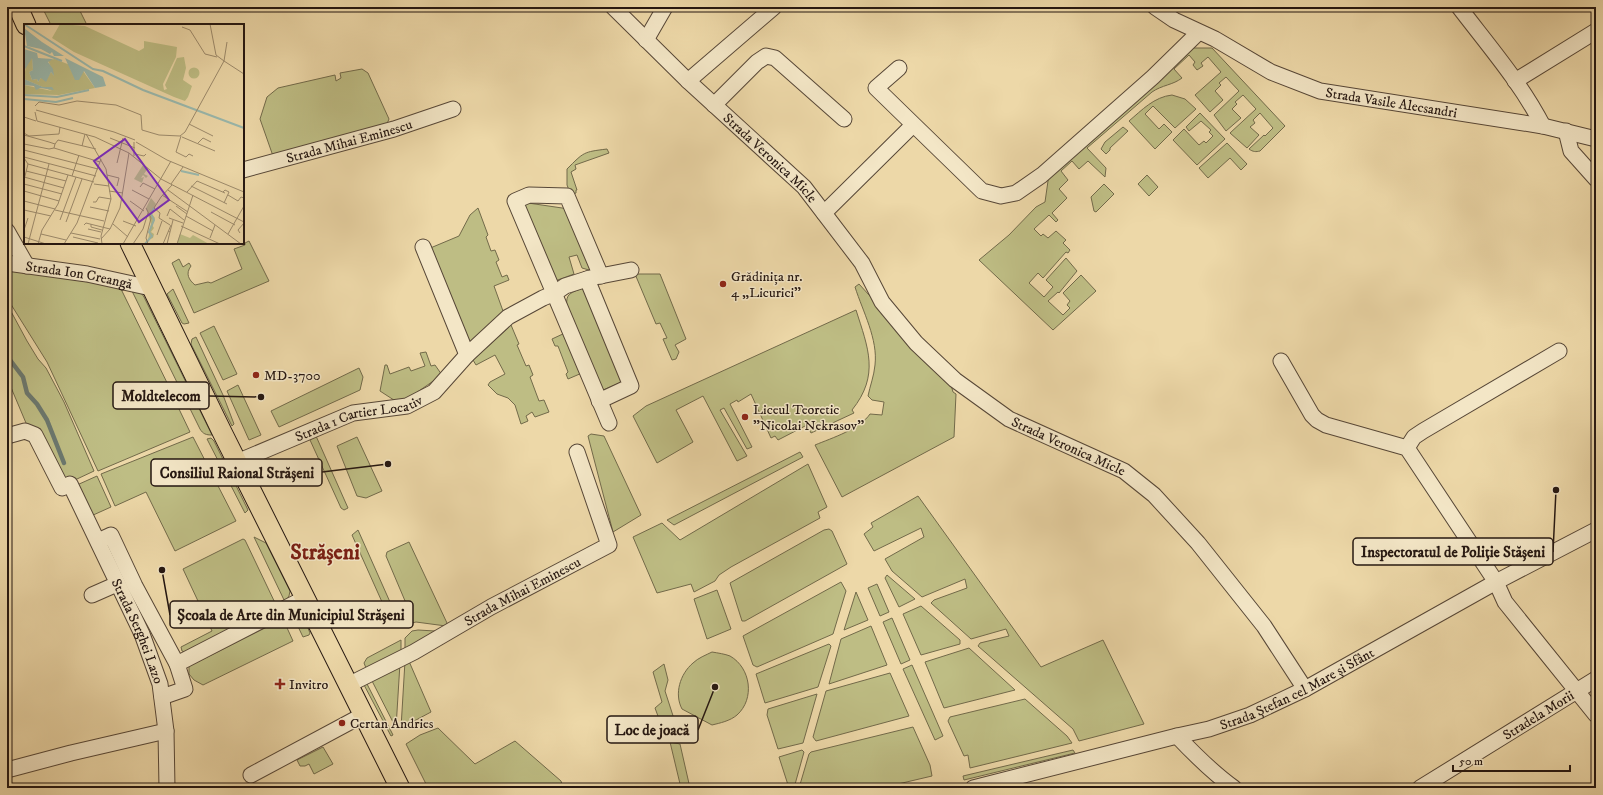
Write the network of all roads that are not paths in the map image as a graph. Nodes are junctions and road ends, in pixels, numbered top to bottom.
1 (18, 7) edge
2 (613, 7) edge
3 (665, 7) edge
4 (774, 7) edge
5 (1155, 7) edge
6 (1459, 7) edge
7 (26, 24) edge
8 (1596, 31) edge
9 (1198, 33) junction
10 (646, 40) junction
11 (899, 68) dead end
12 (688, 81) junction
13 (1515, 81) junction
14 (714, 104) junction
15 (453, 109) dead end
16 (844, 119) dead end
17 (913, 125) junction
18 (1543, 126) junction
19 (1566, 130) junction
20 (1596, 139) edge
21 (244, 170) edge
22 (1596, 179) edge
23 (824, 213) junction
24 (7, 231) edge
25 (130, 244) edge
26 (423, 248) dead end
27 (7, 263) edge
28 (27, 266) junction
29 (631, 270) dead end
30 (594, 277) junction
31 (151, 288) junction
32 (555, 293) junction
33 (1560, 351) dead end
34 (467, 355) junction
35 (1281, 361) dead end
36 (599, 401) junction
37 (609, 423) dead end
38 (7, 436) edge
39 (1407, 448) junction
40 (577, 452) dead end
41 (237, 462) junction
42 (1596, 530) edge
43 (98, 541) junction
44 (1496, 582) junction
45 (117, 584) junction
46 (92, 595) dead end
47 (305, 598) junction
48 (176, 664) junction
49 (1596, 679) edge
50 (348, 685) junction
51 (1305, 689) junction
52 (1577, 690) junction
53 (162, 697) junction
54 (363, 715) junction
55 (1596, 715) edge
56 (166, 731) junction
57 (1178, 736) junction
58 (7, 770) edge
59 (251, 775) dead end
60 (1218, 783) edge
61 (167, 788) edge
62 (400, 788) edge
63 (973, 788) edge
64 (1234, 788) edge
65 (1420, 788) edge

1 - 7 main road
2 - 10 street, Strada Veronica Micle
3 - 10 street
4 - 12 street
5 - 9 street, Strada Vasile Alecsandri
6 - 13 street
8 - 13 street
9 - 17 street
9 - 18 street, Strada Vasile Alecsandri
10 - 12 street, Strada Veronica Micle
11 - 17 street
12 - 14 street, Strada Veronica Micle
13 - 18 street
14 - 16 street, Strada Veronica Micle
14 - 23 street, Strada Veronica Micle
15 - 21 street, Strada Mihai Eminescu
17 - 23 street, Strada Veronica Micle
18 - 19 street, Strada Vasile Alecsandri
19 - 20 street, Strada Vasile Alecsandri
19 - 22 street
23 - 51 street, Strada Veronica Micle
24 - 28 street
25 - 31 main road
26 - 34 street
27 - 28 street, Strada Ion Creangă
28 - 31 street, Strada Ion Creangă
29 - 30 street, Strada 1 Cartier Locativ
30 - 32 street, Strada 1 Cartier Locativ
30 - 32 street
30 - 36 street
31 - 41 main road
32 - 34 street, Strada 1 Cartier Locativ
32 - 36 street
33 - 39 street
34 - 41 street, Strada 1 Cartier Locativ
35 - 39 street
36 - 37 street
38 - 43 street, Strada Serghei Lazo
39 - 44 street
40 - 50 street, Strada Mihai Eminescu
41 - 47 main road
42 - 44 street, Strada Ștefan cel Mare și Sfânt
43 - 45 street, Strada Serghei Lazo
43 - 48 street
44 - 51 street, Strada Ștefan cel Mare și Sfânt
44 - 52 street
45 - 46 street
45 - 53 street, Strada Serghei Lazo
47 - 48 street
47 - 50 main road
48 - 53 street
49 - 52 street, Stradela Morii
50 - 54 main road
51 - 57 street, Strada Ștefan cel Mare și Sfânt
52 - 55 street
52 - 65 street, Stradela Morii
53 - 56 street, Strada Serghei Lazo
54 - 59 street
54 - 62 main road
56 - 58 street
56 - 61 street, Strada Serghei Lazo
57 - 60 street
57 - 63 street, Strada Ștefan cel Mare și Sfânt
60 - 64 street

